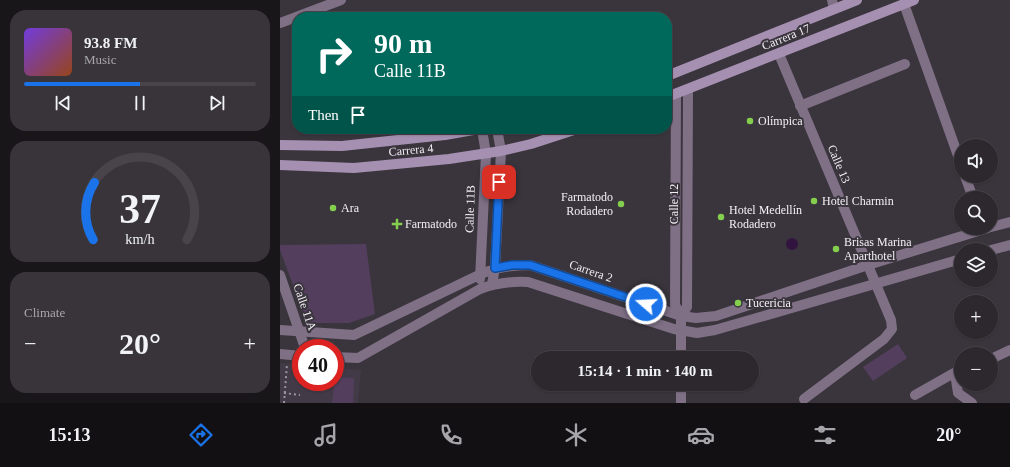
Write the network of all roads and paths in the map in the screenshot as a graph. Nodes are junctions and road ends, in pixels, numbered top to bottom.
1 (341, 0) edge
2 (857, 0) edge
3 (909, 2) edge
4 (833, 4) edge
5 (309, 12) edge
6 (292, 18) edge
7 (280, 23) edge
8 (778, 54) junction
9 (905, 64) dead end
10 (672, 74) edge
11 (688, 90) junction
12 (672, 96) edge
13 (800, 106) junction
14 (451, 134) edge
15 (483, 134) edge
16 (498, 134) edge
17 (562, 134) edge
18 (672, 134) edge
19 (954, 142) edge
20 (280, 145) edge
21 (501, 151) junction
22 (486, 154) junction
23 (280, 166) edge
24 (1010, 222) edge
25 (998, 225) edge
26 (964, 235) edge
27 (1010, 245) edge
28 (998, 248) edge
29 (954, 261) edge
30 (868, 265) junction
31 (495, 268) junction
32 (481, 274) junction
33 (280, 275) edge
34 (492, 284) junction
35 (876, 284) junction
36 (480, 289) junction
37 (681, 316) junction
38 (280, 330) edge
39 (299, 331) junction
40 (681, 331) junction
41 (302, 339) edge
42 (681, 351) edge
43 (344, 357) edge
44 (283, 358) edge
45 (954, 373) edge
46 (681, 391) edge
47 (958, 391) edge
48 (284, 393) junction
49 (300, 395) dead end
50 (915, 395) dead end
51 (804, 399) dead end
52 (284, 403) edge
53 (681, 403) edge
54 (972, 403) edge

1 - 5 street
2 - 4 main road, Carrera 17
3 - 8 main road, Carrera 17
3 - 19 street
4 - 10 main road, Carrera 17
6 - 7 street
8 - 11 main road, Carrera 17
8 - 13 street, Calle 13
9 - 13 street
11 - 12 main road, Carrera 17
11 - 37 street, Calle 12
13 - 30 street, Calle 13
14 - 20 main road, Carrera 4
15 - 22 street, Calle 11B
16 - 21 street
17 - 21 main road, Carrera 4
18 - 37 street, Calle 12
21 - 22 main road, Carrera 4
21 - 31 street
22 - 23 main road, Carrera 4
22 - 32 street, Calle 11B
24 - 25 street, Carrera 2
26 - 30 street, Carrera 2
27 - 28 street
29 - 35 street
30 - 35 street, Calle 13
30 - 37 street, Carrera 2
31 - 32 street, Carrera 2
31 - 34 street
31 - 37 street, Carrera 2
32 - 36 street, Calle 11B
32 - 39 street, Carrera 2
33 - 39 street, Calle 11A
34 - 36 street
34 - 40 street
35 - 40 street
35 - 51 street, Calle 13
36 - 43 street
37 - 40 street, Calle 12
38 - 39 street, Carrera 2
39 - 41 street, Calle 11A
40 - 42 street, Calle 12
44 - 48 path
45 - 50 street
46 - 53 street
47 - 54 street
48 - 49 path
48 - 52 path

